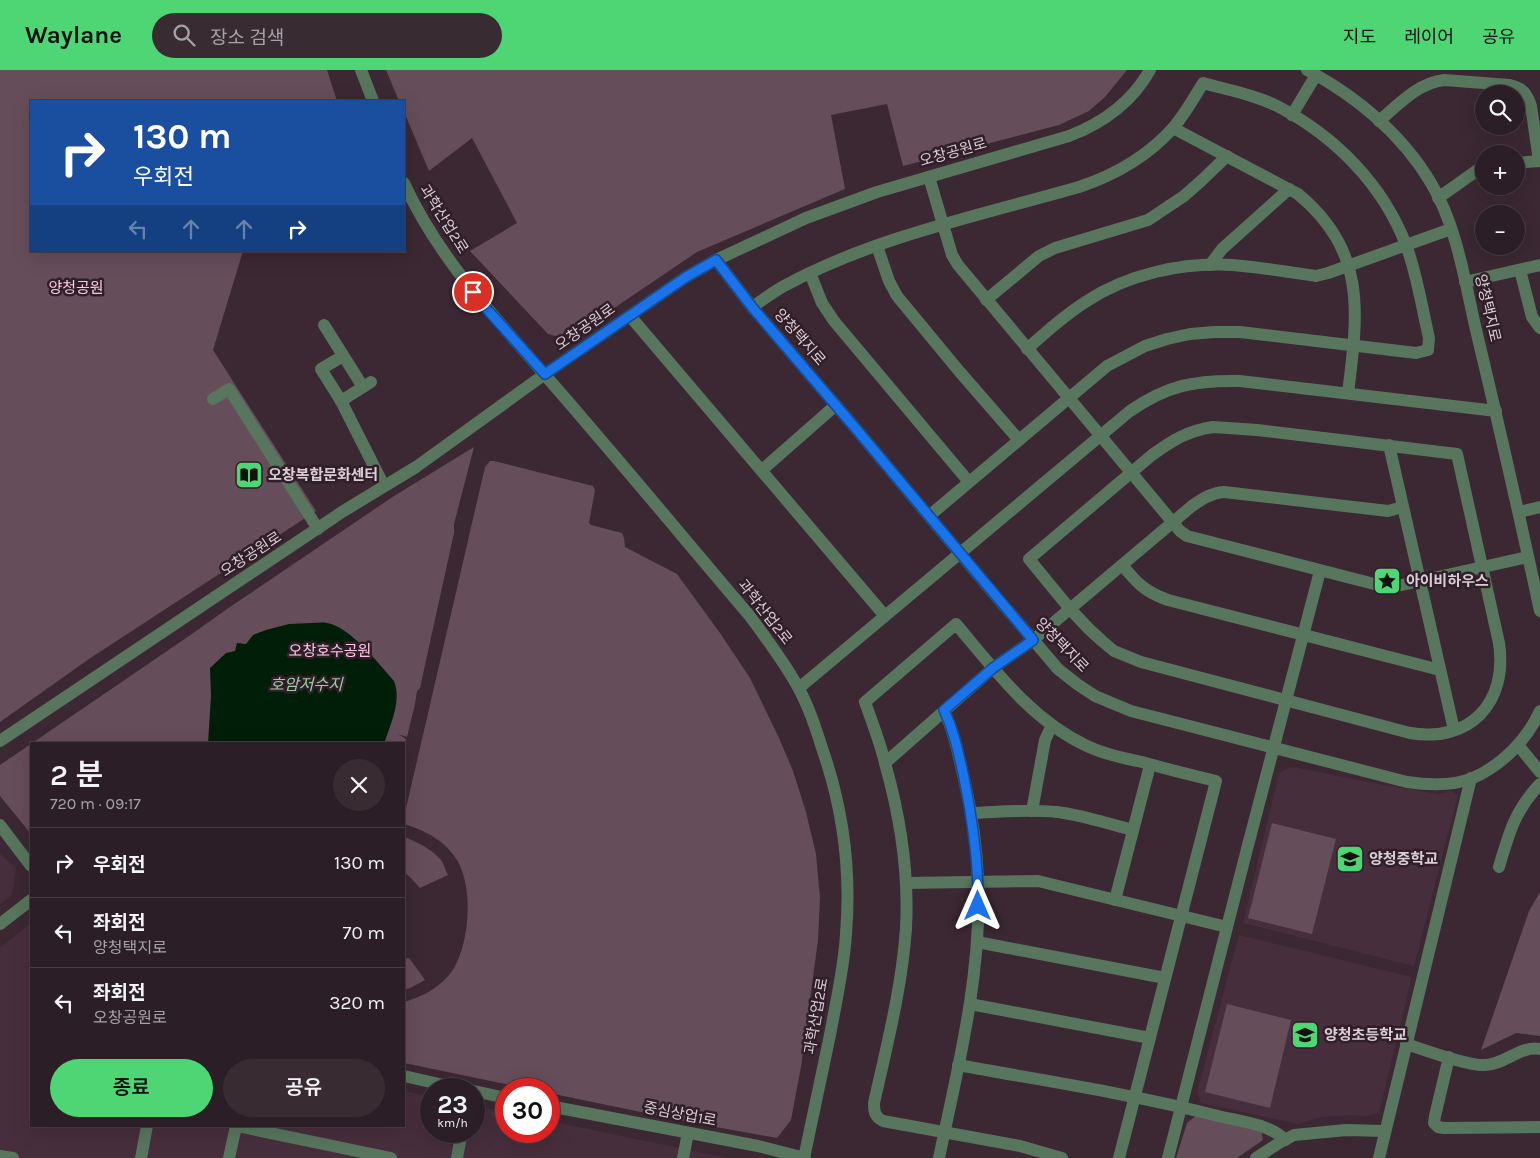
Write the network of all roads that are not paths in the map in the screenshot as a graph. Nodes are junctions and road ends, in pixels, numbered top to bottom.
1 (362, 70) edge
2 (1150, 70) edge
3 (1311, 72) edge
4 (373, 100) edge
5 (1292, 115) junction
6 (1379, 120) junction
7 (1173, 128) junction
8 (1227, 156) junction
9 (1540, 161) edge
10 (1525, 162) edge
11 (1475, 172) edge
12 (929, 177) junction
13 (405, 185) edge
14 (1289, 189) junction
15 (1438, 198) junction
16 (943, 225) junction
17 (1451, 229) junction
18 (1406, 245) junction
19 (877, 246) junction
20 (716, 260) junction
21 (1210, 265) junction
22 (1348, 265) junction
23 (1540, 266) edge
24 (1520, 270) junction
25 (810, 273) junction
26 (1465, 282) junction
27 (986, 300) junction
28 (752, 307) junction
29 (630, 316) junction
30 (324, 324) dead end
31 (1540, 328) edge
32 (1354, 345) junction
33 (1027, 349) junction
34 (343, 356) junction
35 (545, 374) junction
36 (1348, 393) junction
37 (1068, 398) junction
38 (213, 399) dead end
39 (341, 400) junction
40 (836, 405) junction
41 (1496, 411) junction
42 (1100, 436) junction
43 (1019, 440) junction
44 (1389, 446) junction
45 (762, 470) junction
46 (1131, 473) junction
47 (969, 482) junction
48 (384, 486) junction
49 (1540, 507) edge
50 (1403, 508) junction
51 (1519, 512) junction
52 (928, 516) junction
53 (1172, 522) junction
54 (318, 529) junction
55 (960, 553) junction
56 (1533, 563) edge
57 (1122, 565) junction
58 (1482, 567) junction
59 (1320, 571) junction
60 (1420, 580) junction
61 (1070, 608) junction
62 (1540, 611) edge
63 (885, 616) junction
64 (1303, 635) junction
65 (1033, 640) junction
66 (993, 668) junction
67 (1440, 670) junction
68 (799, 688) junction
69 (1286, 700) junction
70 (944, 710) junction
71 (1540, 711) edge
72 (1052, 725) junction
73 (1454, 730) junction
74 (0, 742) edge
75 (1518, 745) junction
76 (1274, 747) junction
77 (886, 763) junction
78 (1150, 765) junction
79 (1540, 772) edge
80 (1471, 778) junction
81 (1540, 784) edge
82 (1032, 811) junction
83 (971, 813) junction
84 (0, 825) edge
85 (1133, 830) junction
86 (30, 865) edge
87 (1499, 866) dead end
88 (978, 882) junction
89 (906, 883) junction
90 (1115, 900) junction
91 (30, 901) edge
92 (1181, 916) junction
93 (0, 924) edge
94 (1227, 927) junction
95 (977, 942) junction
96 (1166, 978) junction
97 (970, 1004) junction
98 (1150, 1038) junction
99 (1406, 1044) junction
100 (1540, 1049) edge
101 (1449, 1057) junction
102 (958, 1065) junction
103 (405, 1076) edge
104 (420, 1080) edge
105 (1135, 1097) junction
106 (1182, 1107) junction
107 (560, 1108) edge
108 (147, 1127) edge
109 (237, 1127) edge
110 (242, 1127) edge
111 (1540, 1127) edge
112 (1385, 1130) junction
113 (944, 1132) junction
114 (688, 1133) junction
115 (1285, 1140) junction
116 (460, 1143) edge
117 (0, 1156) edge
118 (14, 1158) edge
119 (141, 1158) edge
120 (229, 1158) edge
121 (391, 1158) edge
122 (457, 1158) edge
123 (683, 1158) edge
124 (804, 1158) edge
125 (939, 1158) edge
126 (1062, 1158) edge
127 (1118, 1158) edge
128 (1168, 1158) edge
129 (1256, 1158) edge
130 (1379, 1158) edge

1 - 4 street
2 - 12 street, 오창공원로
3 - 5 street
3 - 6 street, 양청택지로
5 - 7 street
5 - 18 street
6 - 9 street
6 - 15 street, 양청택지로
7 - 8 street
7 - 16 street
8 - 14 street
8 - 27 street
9 - 10 street
11 - 15 street
12 - 16 street
12 - 20 street, 오창공원로
13 - 35 street, 과학산업2로
14 - 21 street
14 - 22 street
15 - 17 street, 양청택지로
16 - 19 street
16 - 27 street
17 - 18 street
17 - 26 street, 양청택지로
18 - 22 street
18 - 32 street
19 - 25 street
19 - 43 street
20 - 28 street, 양청택지로
20 - 29 street, 오창공원로
21 - 22 street
21 - 33 street
22 - 32 street
23 - 24 street
24 - 26 street
24 - 31 street
25 - 28 street
25 - 47 street
26 - 41 street, 양청택지로
27 - 33 street
28 - 40 street, 양청택지로
29 - 35 street, 오창공원로
29 - 45 street
30 - 34 street
32 - 36 street
32 - 37 street
33 - 37 street
34 - 39 street
34 - 39 street
35 - 48 street, 오창공원로
35 - 68 street, 과학산업2로
36 - 41 street
36 - 42 street
37 - 42 street
37 - 43 street
38 - 54 street
39 - 48 street
40 - 45 street
40 - 52 street, 양청택지로
41 - 51 street, 양청택지로
42 - 46 street
42 - 55 street
43 - 47 street
44 - 46 street
44 - 50 street
44 - 58 street
45 - 63 street
46 - 53 street
46 - 61 street
47 - 52 street
48 - 54 street, 오창공원로
49 - 51 street
50 - 53 street
50 - 60 street
51 - 56 street, 양청택지로
52 - 55 street, 양청택지로
53 - 57 street
53 - 59 street
54 - 74 street, 오창공원로
55 - 63 street
55 - 65 street, 양청택지로
56 - 58 street
56 - 62 street, 양청택지로
57 - 61 street
57 - 64 street
58 - 60 street
58 - 73 street
59 - 60 street
59 - 64 street
60 - 67 street
61 - 65 street
61 - 69 street
63 - 68 street
64 - 67 street
64 - 69 street
65 - 66 street
65 - 76 street, 양청택지로
66 - 70 street
66 - 72 street
66 - 77 street
67 - 73 street
68 - 124 street, 과학산업2로
69 - 73 street
69 - 76 street
70 - 77 street
70 - 83 street
71 - 75 street, 양청택지로
72 - 78 street
72 - 82 street
75 - 79 street
75 - 80 street, 양청택지로
76 - 80 street, 양청택지로
76 - 94 street
77 - 89 street
78 - 85 street
78 - 92 street
80 - 99 street
81 - 87 street
82 - 83 street
82 - 85 street
83 - 88 street
84 - 86 street
85 - 90 street
88 - 89 street
88 - 90 street
88 - 95 street
89 - 113 street
90 - 92 street
91 - 93 street
92 - 94 street
92 - 96 street
94 - 106 street
95 - 96 street
95 - 97 street
96 - 98 street
97 - 98 street
97 - 102 street
98 - 105 street
99 - 101 street
99 - 112 street
100 - 101 street
101 - 111 street
102 - 105 street
102 - 113 street
103 - 104 street
105 - 106 street
105 - 127 street
106 - 115 street
106 - 128 street
107 - 114 street, 중심상업1로
108 - 119 street
109 - 120 street
110 - 121 street
112 - 115 street
112 - 130 street
113 - 125 street
113 - 126 street
114 - 123 street
114 - 124 street, 중심상업1로
115 - 129 street
116 - 122 street
117 - 118 street

